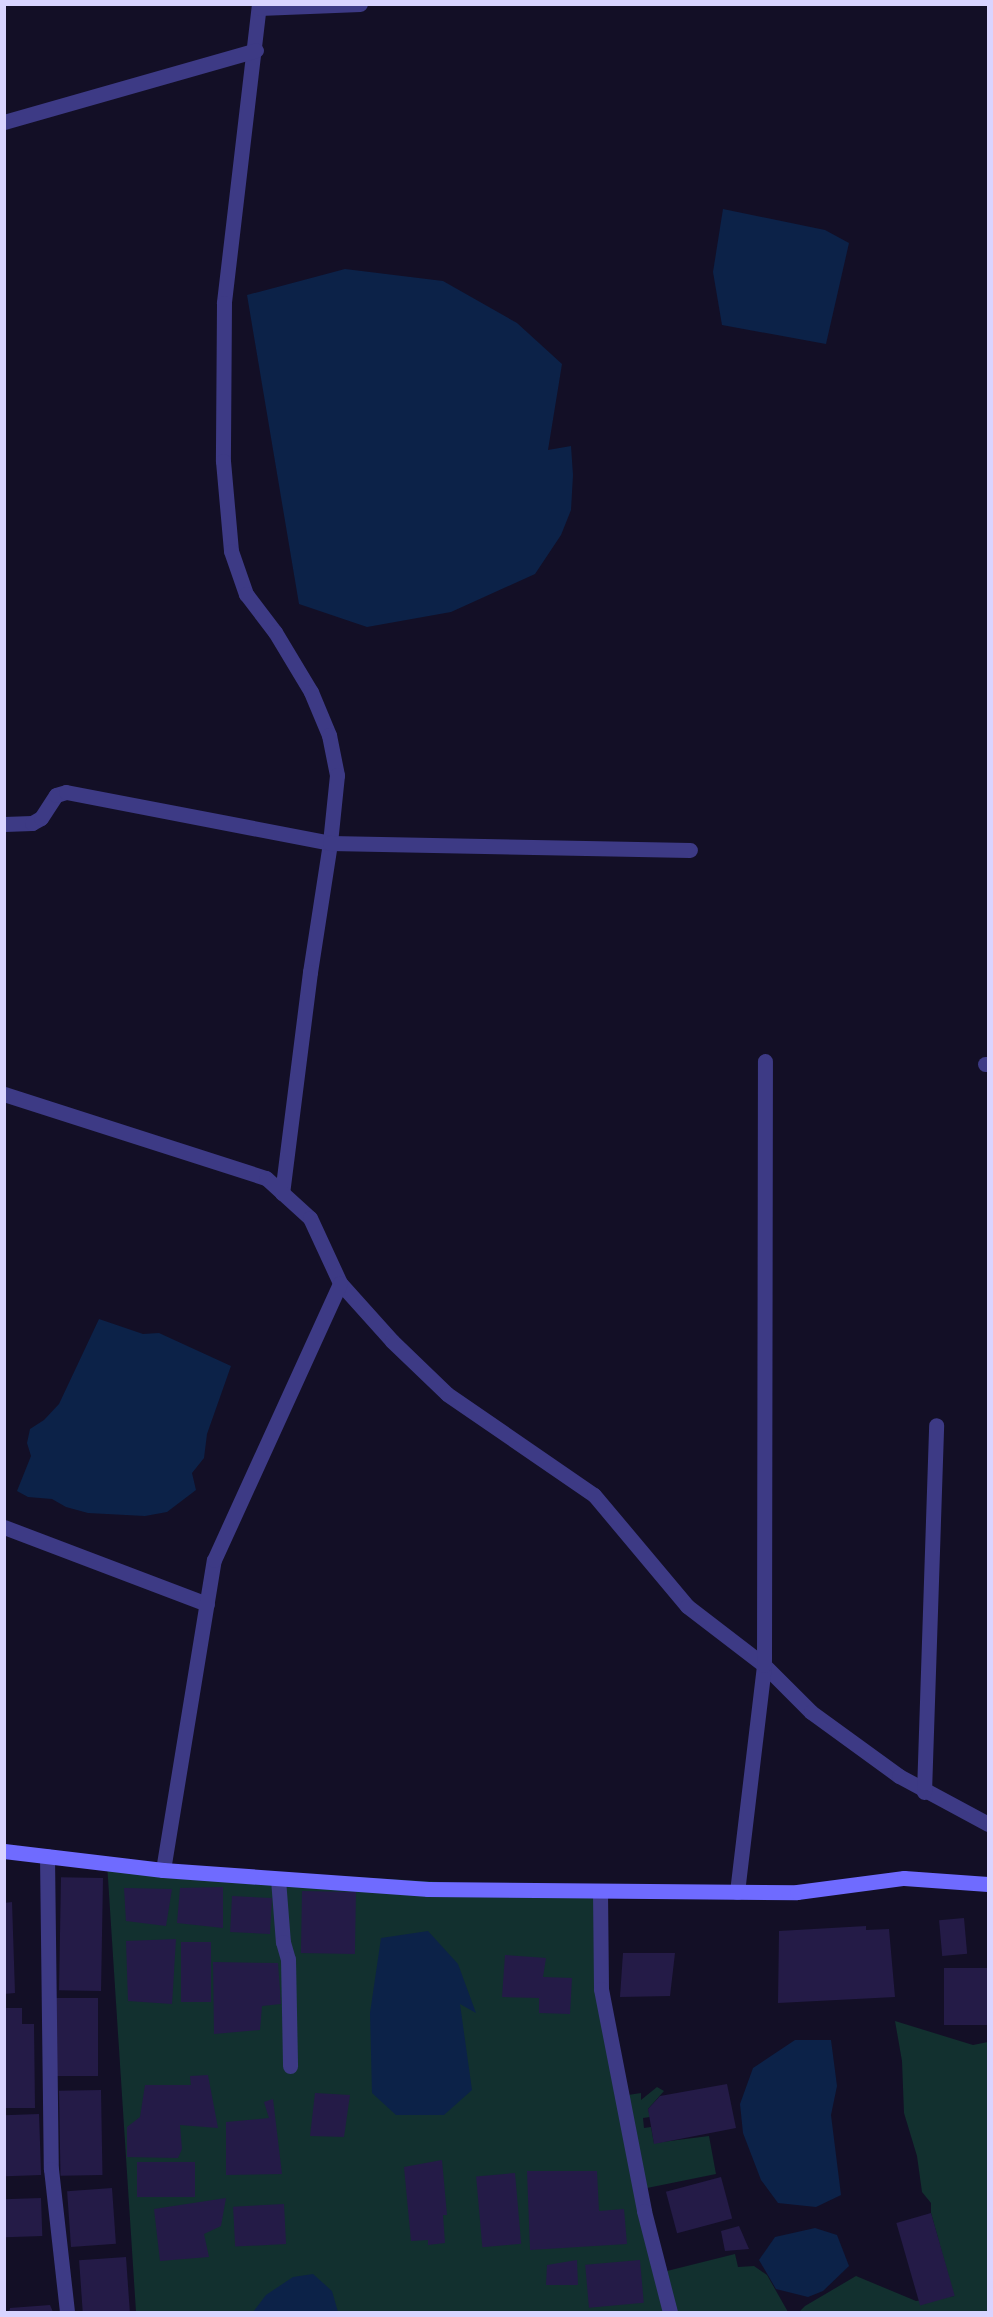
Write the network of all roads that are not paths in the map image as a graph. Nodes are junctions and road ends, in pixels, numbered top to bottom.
1 (360, 4) edge
2 (259, 6) edge
3 (256, 50) junction
4 (4, 122) edge
5 (4, 824) edge
6 (330, 843) junction
7 (690, 850) dead end
8 (765, 1061) dead end
9 (4, 1094) edge
10 (282, 1193) junction
11 (340, 1283) junction
12 (936, 1425) dead end
13 (4, 1527) edge
14 (207, 1604) junction
15 (764, 1665) junction
16 (924, 1792) junction
17 (988, 1824) edge
18 (4, 1851) edge
19 (47, 1856) junction
20 (163, 1870) junction
21 (278, 1879) junction
22 (988, 1884) edge
23 (600, 1891) junction
24 (737, 1892) junction
25 (290, 2066) dead end
26 (67, 2313) edge
27 (670, 2313) edge

1 - 2 street
2 - 3 street
3 - 4 street
3 - 6 street
5 - 6 street
6 - 7 street
6 - 10 street
8 - 15 street
9 - 10 street
10 - 11 street
11 - 14 street
11 - 15 street
12 - 16 street
13 - 14 street
14 - 20 street
15 - 16 street
15 - 24 street
16 - 17 street
18 - 19 street
19 - 20 street
19 - 26 street
20 - 21 street
21 - 23 street
21 - 25 street
22 - 24 street
23 - 24 street
23 - 27 street

